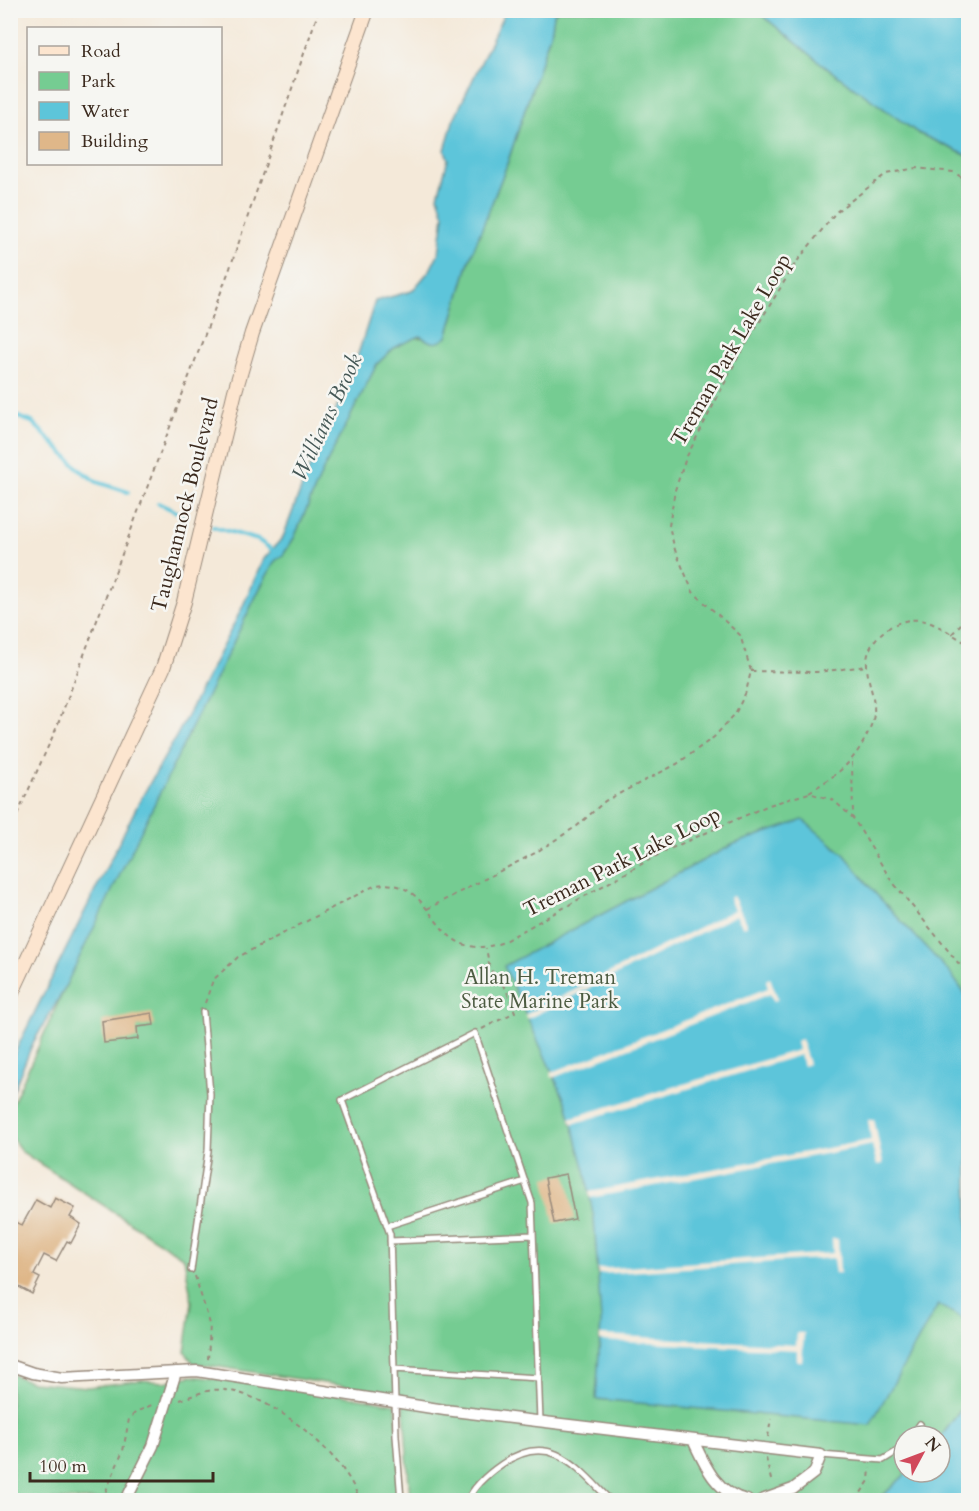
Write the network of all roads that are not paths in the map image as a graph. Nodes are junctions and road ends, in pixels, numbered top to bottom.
1 (367, 10) edge
2 (10, 996) edge
3 (203, 1012) road end
4 (525, 1181) junction
5 (387, 1226) junction
6 (533, 1234) junction
7 (390, 1241) junction
8 (191, 1270) road end
9 (10, 1365) edge
10 (394, 1369) junction
11 (176, 1372) junction
12 (539, 1378) junction
13 (396, 1404) junction
14 (540, 1422) junction
15 (693, 1440) junction
16 (821, 1455) junction
17 (892, 1456) edge
18 (126, 1500) edge
19 (401, 1500) edge
20 (468, 1500) edge
21 (610, 1500) edge
22 (747, 1500) edge
23 (762, 1500) edge

1 - 2 main road, Taughannock Boulevard
3 - 8 lane
4 - 5 lane
4 - 5 lane
4 - 6 lane
5 - 7 lane
6 - 7 lane
6 - 12 lane
7 - 10 lane
9 - 11 street
10 - 12 lane
10 - 13 lane
11 - 13 street
11 - 18 street
12 - 14 lane
13 - 14 street
13 - 19 lane
14 - 15 street
15 - 16 street
15 - 22 street
16 - 17 lane
16 - 23 street
20 - 21 lane

